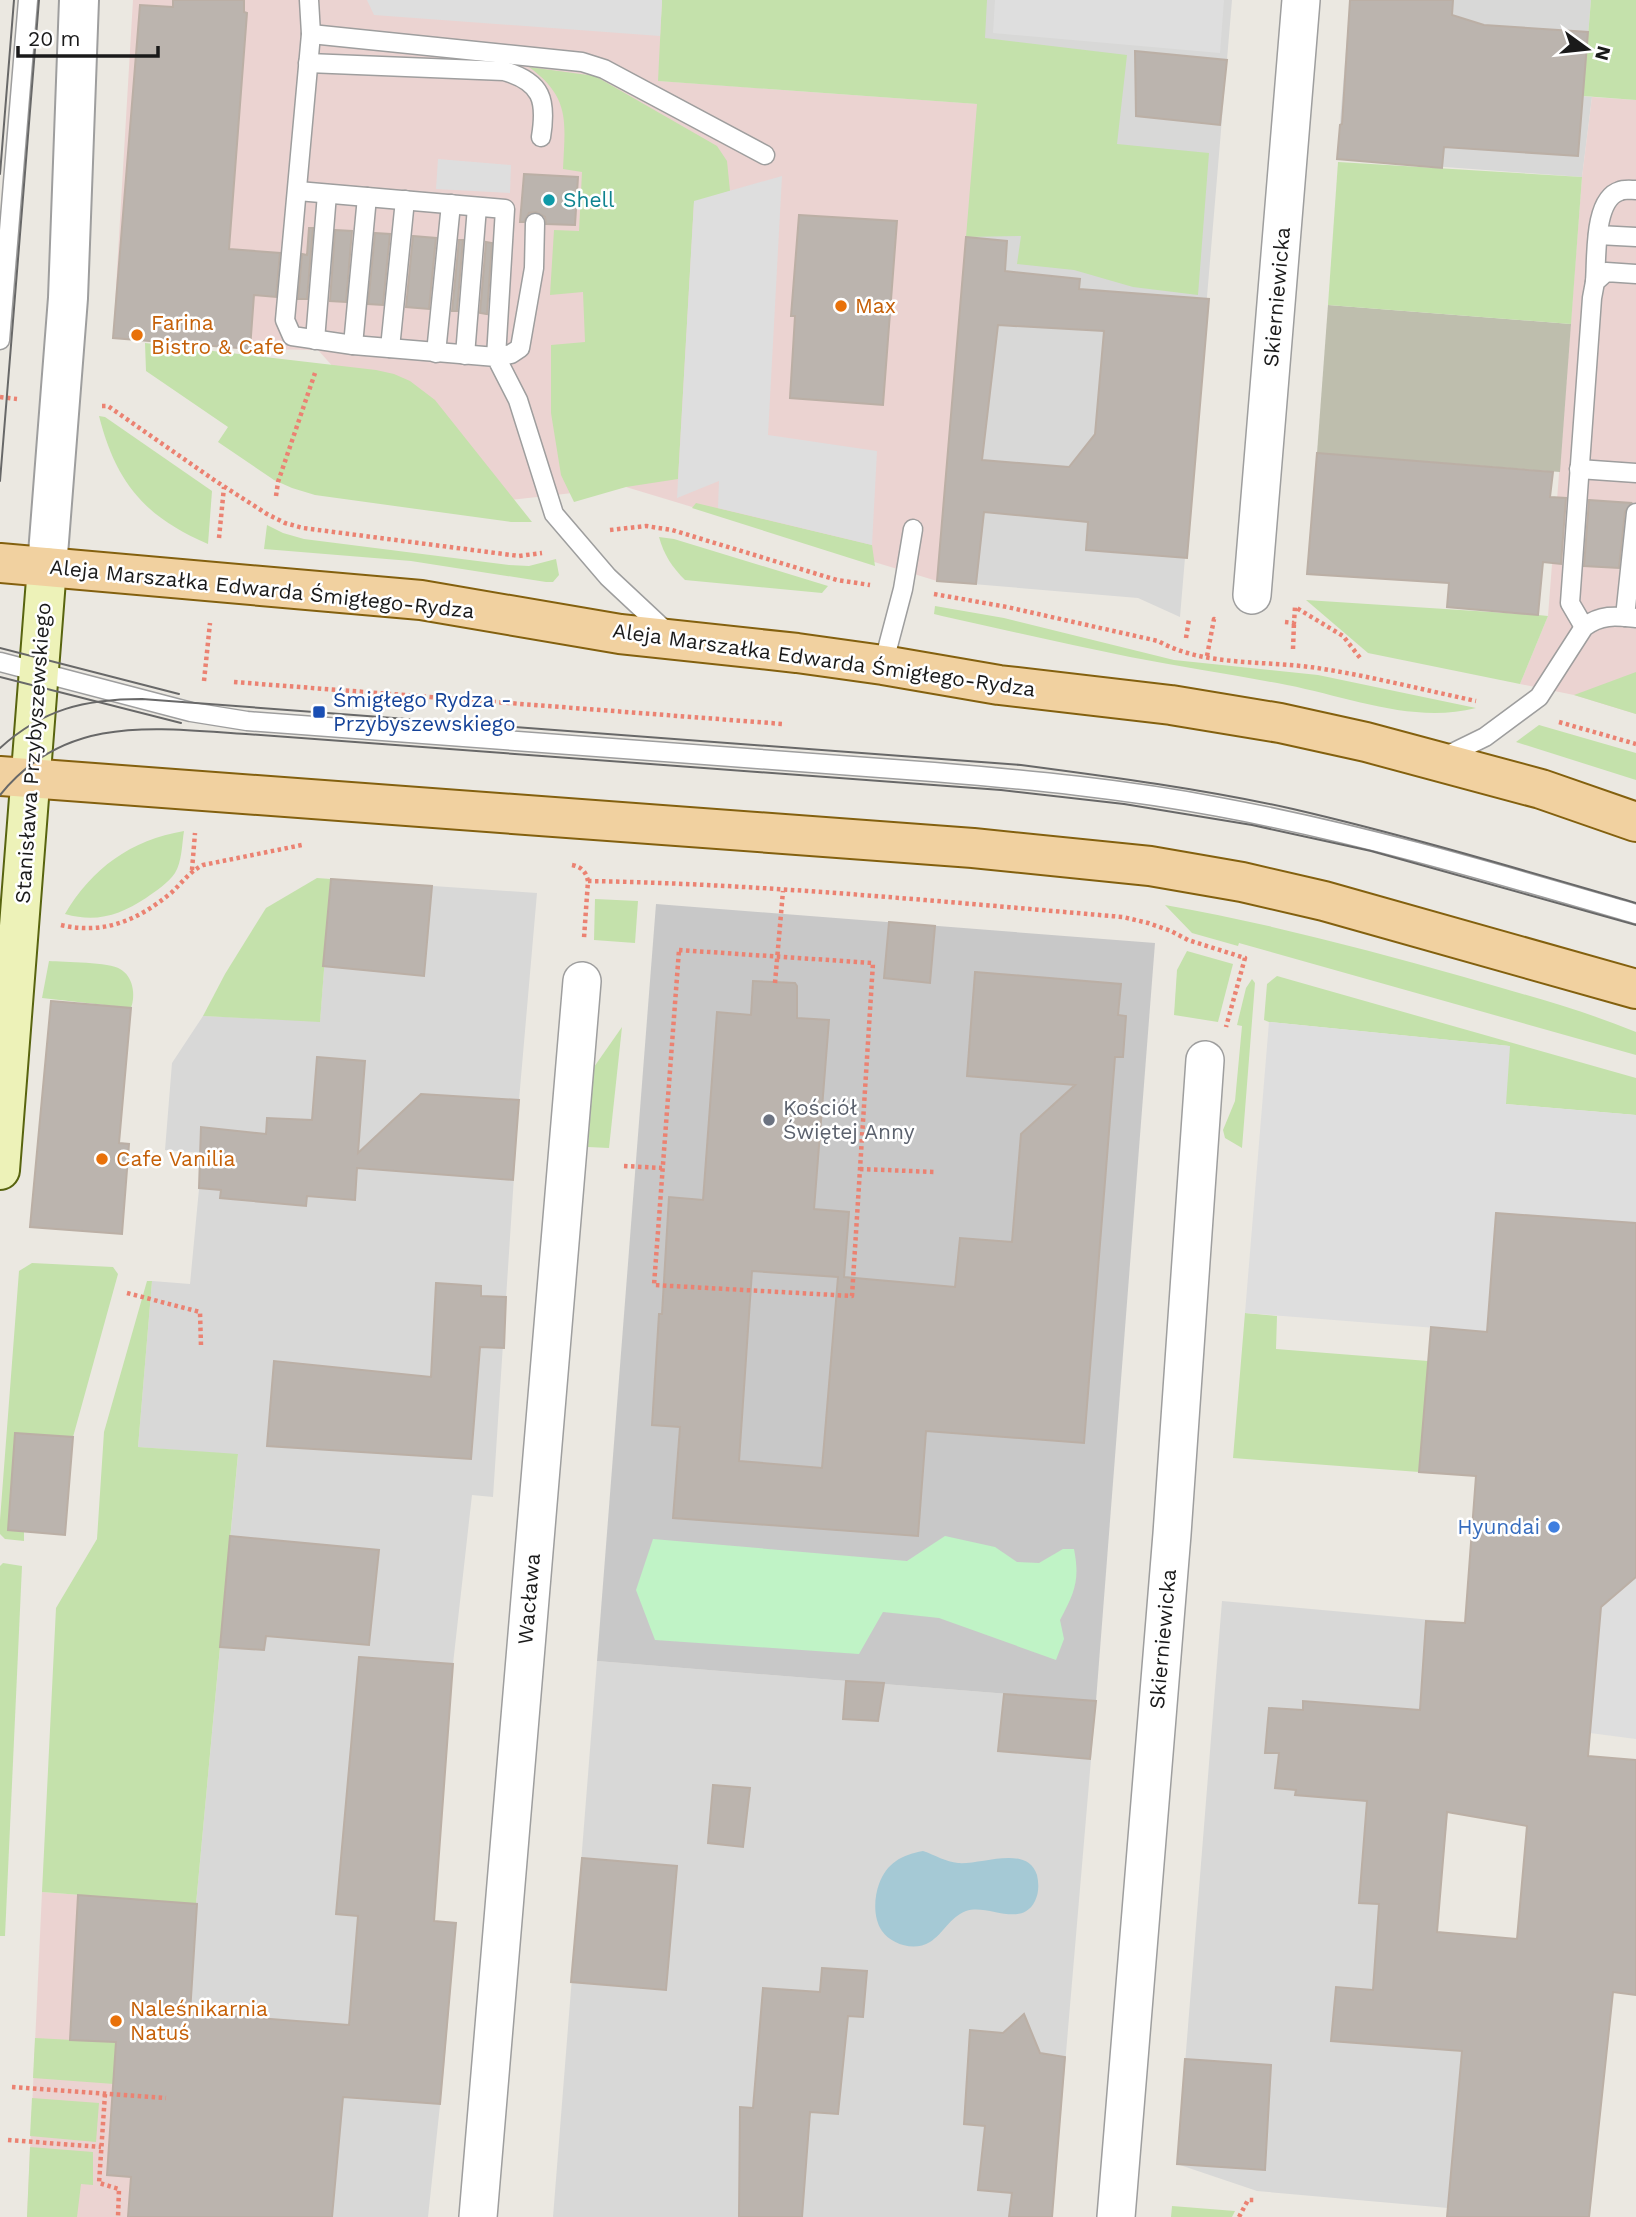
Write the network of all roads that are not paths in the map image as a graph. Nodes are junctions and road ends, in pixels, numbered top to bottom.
1 (28, 0) edge
2 (79, 0) edge
3 (309, 0) edge
4 (1301, 0) edge
5 (312, 34) junction
6 (308, 63) junction
7 (541, 137) dead end
8 (765, 155) dead end
9 (1636, 190) edge
10 (298, 191) junction
11 (327, 194) junction
12 (367, 197) junction
13 (405, 200) junction
14 (451, 204) junction
15 (477, 207) junction
16 (535, 223) dead end
17 (1598, 234) junction
18 (1636, 237) edge
19 (1636, 274) edge
20 (1595, 282) junction
21 (0, 340) edge
22 (320, 341) junction
23 (353, 345) junction
24 (390, 348) junction
25 (436, 353) junction
26 (465, 355) junction
27 (496, 357) junction
28 (1579, 469) junction
29 (1636, 473) edge
30 (1636, 513) edge
31 (913, 529) dead end
32 (0, 563) edge
33 (47, 567) junction
34 (1252, 594) dead end
35 (1630, 617) edge
36 (1584, 627) junction
37 (676, 641) junction
38 (0, 662) edge
39 (883, 665) junction
40 (39, 672) junction
41 (1438, 760) junction
42 (15, 778) edge
43 (1636, 822) edge
44 (1636, 914) edge
45 (582, 981) road end
46 (1636, 989) edge
47 (1205, 1060) road end
48 (0, 1170) edge
49 (478, 2217) edge
50 (1115, 2217) edge

1 - 21 lane
2 - 33 street, Stanisława Przybyszewskiego
3 - 5 lane
4 - 34 street, Skierniewicka
5 - 6 lane
5 - 8 lane
6 - 7 lane
6 - 10 lane
9 - 17 lane
10 - 11 lane
10 - 22 lane
11 - 12 lane
11 - 22 lane
12 - 13 lane
12 - 23 lane
13 - 14 lane
13 - 24 lane
14 - 15 lane
14 - 25 lane
15 - 26 lane
15 - 27 lane
16 - 27 lane
17 - 18 lane
17 - 20 lane
19 - 20 lane
20 - 28 lane
22 - 23 lane
23 - 24 lane
24 - 25 lane
25 - 26 lane
26 - 27 lane
27 - 37 lane
28 - 29 lane
28 - 36 lane
30 - 35 lane
31 - 39 lane
32 - 33 main road, Aleja Marszałka Edwarda Śmigłego-Rydza
33 - 37 main road, Aleja Marszałka Edwarda Śmigłego-Rydza
33 - 40 main road, Stanisława Przybyszewskiego
35 - 36 lane
36 - 41 lane
37 - 39 main road, Aleja Marszałka Edwarda Śmigłego-Rydza
38 - 40 lane
39 - 41 main road, Aleja Marszałka Edwarda Śmigłego-Rydza
40 - 42 main road, Stanisława Przybyszewskiego
40 - 44 lane
41 - 43 main road, Aleja Marszałka Edwarda Śmigłego-Rydza
42 - 46 main road
42 - 48 main road, Stanisława Przybyszewskiego
45 - 49 street, Wacława
47 - 50 street, Skierniewicka

